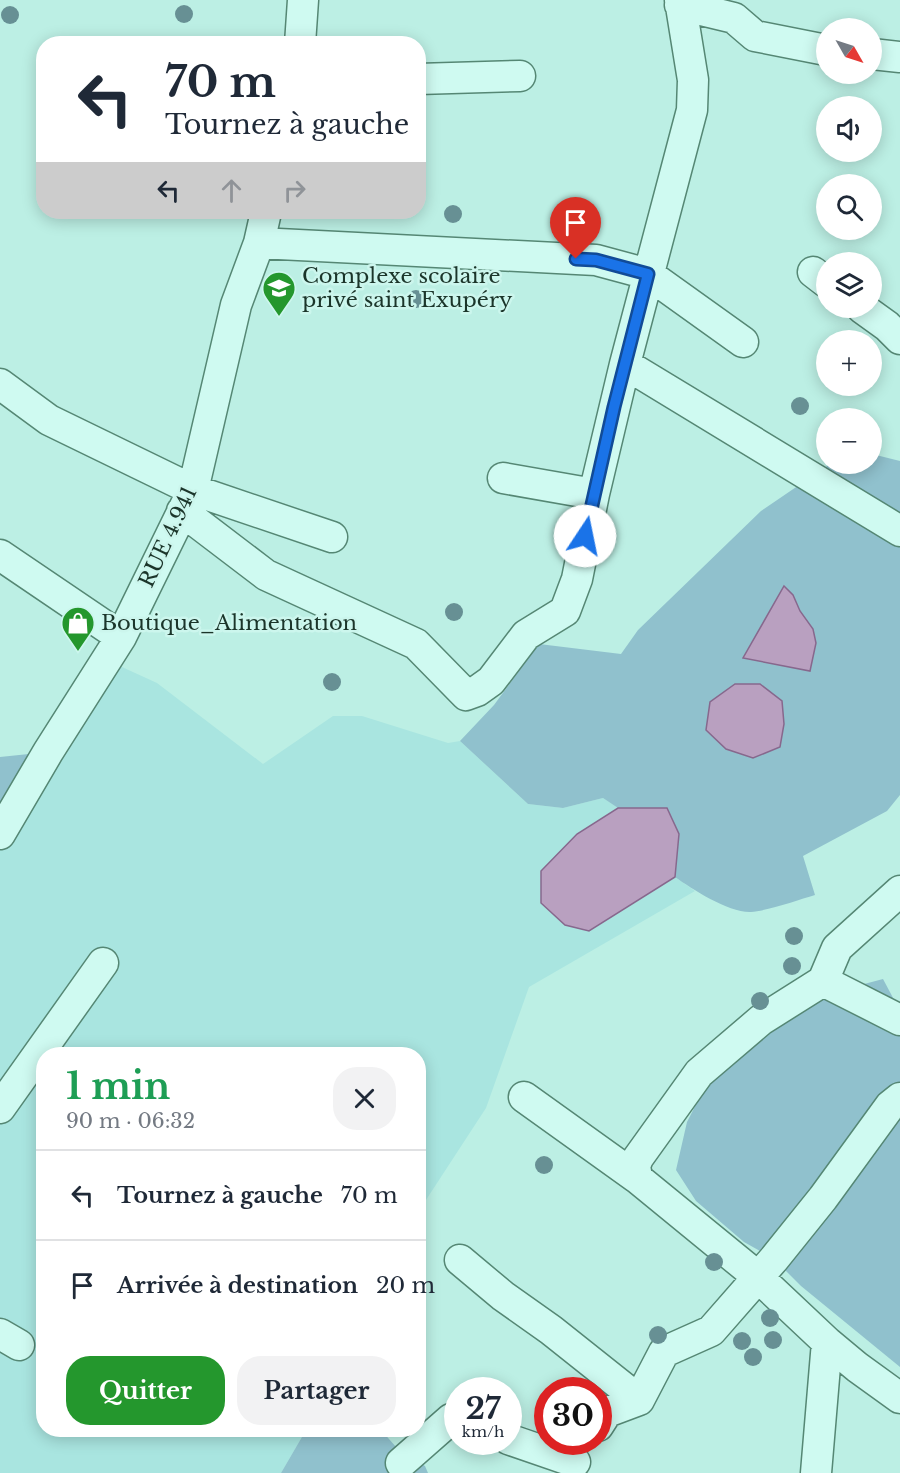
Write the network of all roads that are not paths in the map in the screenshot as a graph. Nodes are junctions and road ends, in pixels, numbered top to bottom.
1 (303, 0) edge
2 (680, 2) edge
3 (301, 36) edge
4 (816, 48) edge
5 (882, 55) edge
6 (900, 57) edge
7 (520, 76) dead end
8 (426, 79) edge
9 (264, 219) edge
10 (259, 243) junction
11 (648, 274) junction
12 (882, 316) edge
13 (896, 322) edge
14 (743, 342) dead end
15 (625, 364) junction
16 (0, 384) edge
17 (503, 478) dead end
18 (594, 494) junction
19 (187, 501) junction
20 (900, 531) edge
21 (332, 537) dead end
22 (0, 555) edge
23 (121, 637) junction
24 (2, 825) edge
25 (900, 891) edge
26 (103, 963) dead end
27 (823, 981) junction
28 (900, 1020) edge
29 (43, 1047) edge
30 (36, 1057) edge
31 (524, 1097) dead end
32 (900, 1098) edge
33 (0, 1108) edge
34 (637, 1178) junction
35 (460, 1260) dead end
36 (758, 1277) junction
37 (827, 1342) junction
38 (900, 1398) edge
39 (639, 1400) junction
40 (612, 1410) edge
41 (444, 1425) edge
42 (522, 1443) edge
43 (577, 1459) edge
44 (401, 1463) dead end
45 (816, 1473) edge

1 - 3 street
2 - 4 street
2 - 11 street
5 - 6 street
7 - 8 street
9 - 10 street, RUE 4.941
10 - 11 street
10 - 19 street, RUE 4.941
11 - 14 street
11 - 15 street
12 - 13 street
15 - 18 street
15 - 20 street
16 - 19 street
17 - 18 street
18 - 19 street
19 - 21 street
19 - 23 street, RUE 4.941
22 - 23 street
23 - 24 street, RUE 4.941
25 - 27 street
26 - 29 street
27 - 28 street
27 - 34 street
30 - 33 street
31 - 34 street
32 - 36 street
34 - 36 street
35 - 39 street
36 - 37 street
36 - 39 street
37 - 38 street
37 - 45 street
39 - 40 street
41 - 44 street
42 - 43 street

